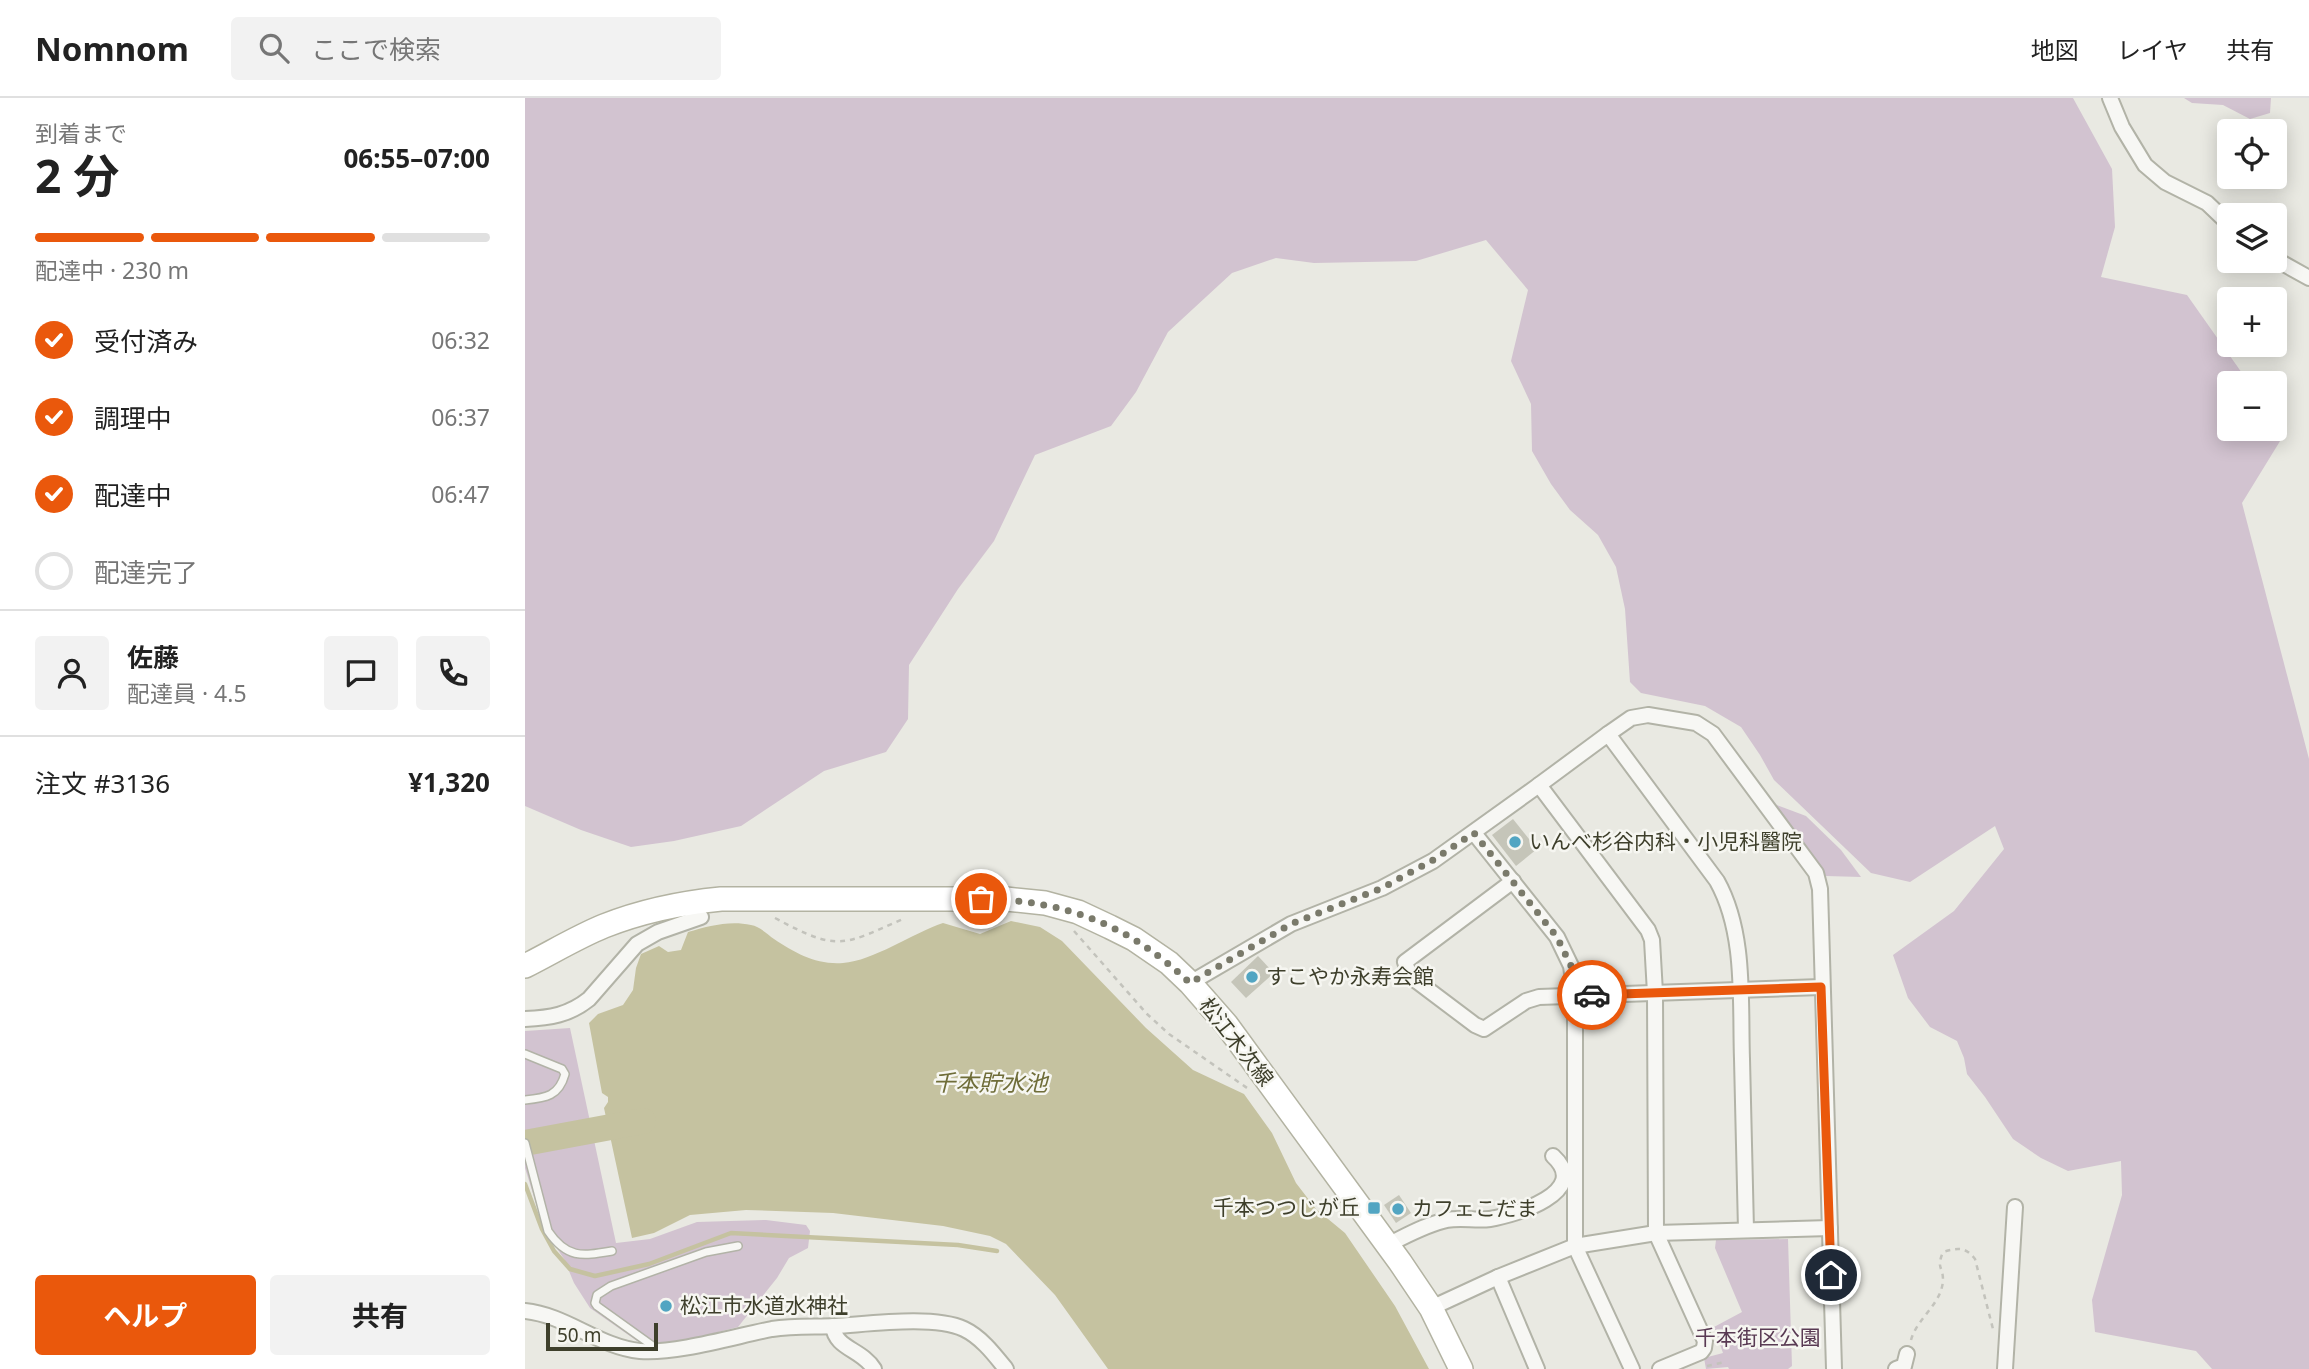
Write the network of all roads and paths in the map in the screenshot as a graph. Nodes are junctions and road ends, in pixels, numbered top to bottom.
1 (2110, 98) edge
2 (2217, 213) edge
3 (2287, 266) edge
4 (2309, 278) edge
5 (1608, 734) junction
6 (1539, 786) junction
7 (1474, 833) junction
8 (1513, 881) junction
9 (769, 915) dead end
10 (911, 916) dead end
11 (701, 917) dead end
12 (1066, 926) dead end
13 (525, 966) edge
14 (1190, 983) junction
15 (1821, 987) junction
16 (1740, 990) junction
17 (1655, 993) junction
18 (1575, 995) junction
19 (525, 1019) edge
20 (525, 1054) edge
21 (1251, 1091) dead end
22 (525, 1100) edge
23 (525, 1143) edge
24 (1553, 1156) dead end
25 (2015, 1207) dead end
26 (1830, 1228) junction
27 (1747, 1230) junction
28 (1656, 1233) junction
29 (1387, 1245) junction
30 (737, 1246) dead end
31 (1575, 1246) junction
32 (612, 1251) dead end
33 (1498, 1277) junction
34 (1431, 1308) junction
35 (525, 1311) edge
36 (833, 1326) junction
37 (2008, 1343) junction
38 (657, 1350) junction
39 (1907, 1354) joint
40 (1724, 1362) dead end
41 (1707, 1366) dead end
42 (874, 1369) edge
43 (1006, 1369) edge
44 (1461, 1369) edge
45 (1537, 1369) edge
46 (1632, 1369) edge
47 (1660, 1369) edge
48 (1834, 1369) edge
49 (1896, 1369) edge
50 (2005, 1369) edge

1 - 2 street
3 - 4 street
5 - 6 street
5 - 15 street
5 - 16 street
6 - 7 street
6 - 17 street
7 - 8 street
7 - 14 street
8 - 18 street
8 - 18 street
9 - 10 path
11 - 19 street
12 - 21 path
13 - 14 main road, 松江木次線
14 - 29 main road, 松江木次線
15 - 16 street
15 - 26 street
16 - 17 street
16 - 27 street
17 - 18 street
17 - 28 street
18 - 31 street
20 - 22 lane
23 - 32 lane
24 - 29 street
25 - 37 street
26 - 27 street
26 - 48 street
27 - 28 street
28 - 31 street
28 - 47 street
29 - 34 main road, 松江木次線
30 - 38 lane
31 - 33 street
31 - 46 street
33 - 34 street
33 - 45 street
34 - 44 main road, 松江木次線
35 - 38 street
36 - 38 street
36 - 42 street
36 - 43 street
37 - 39 path
37 - 50 street
39 - 49 street
40 - 41 path

